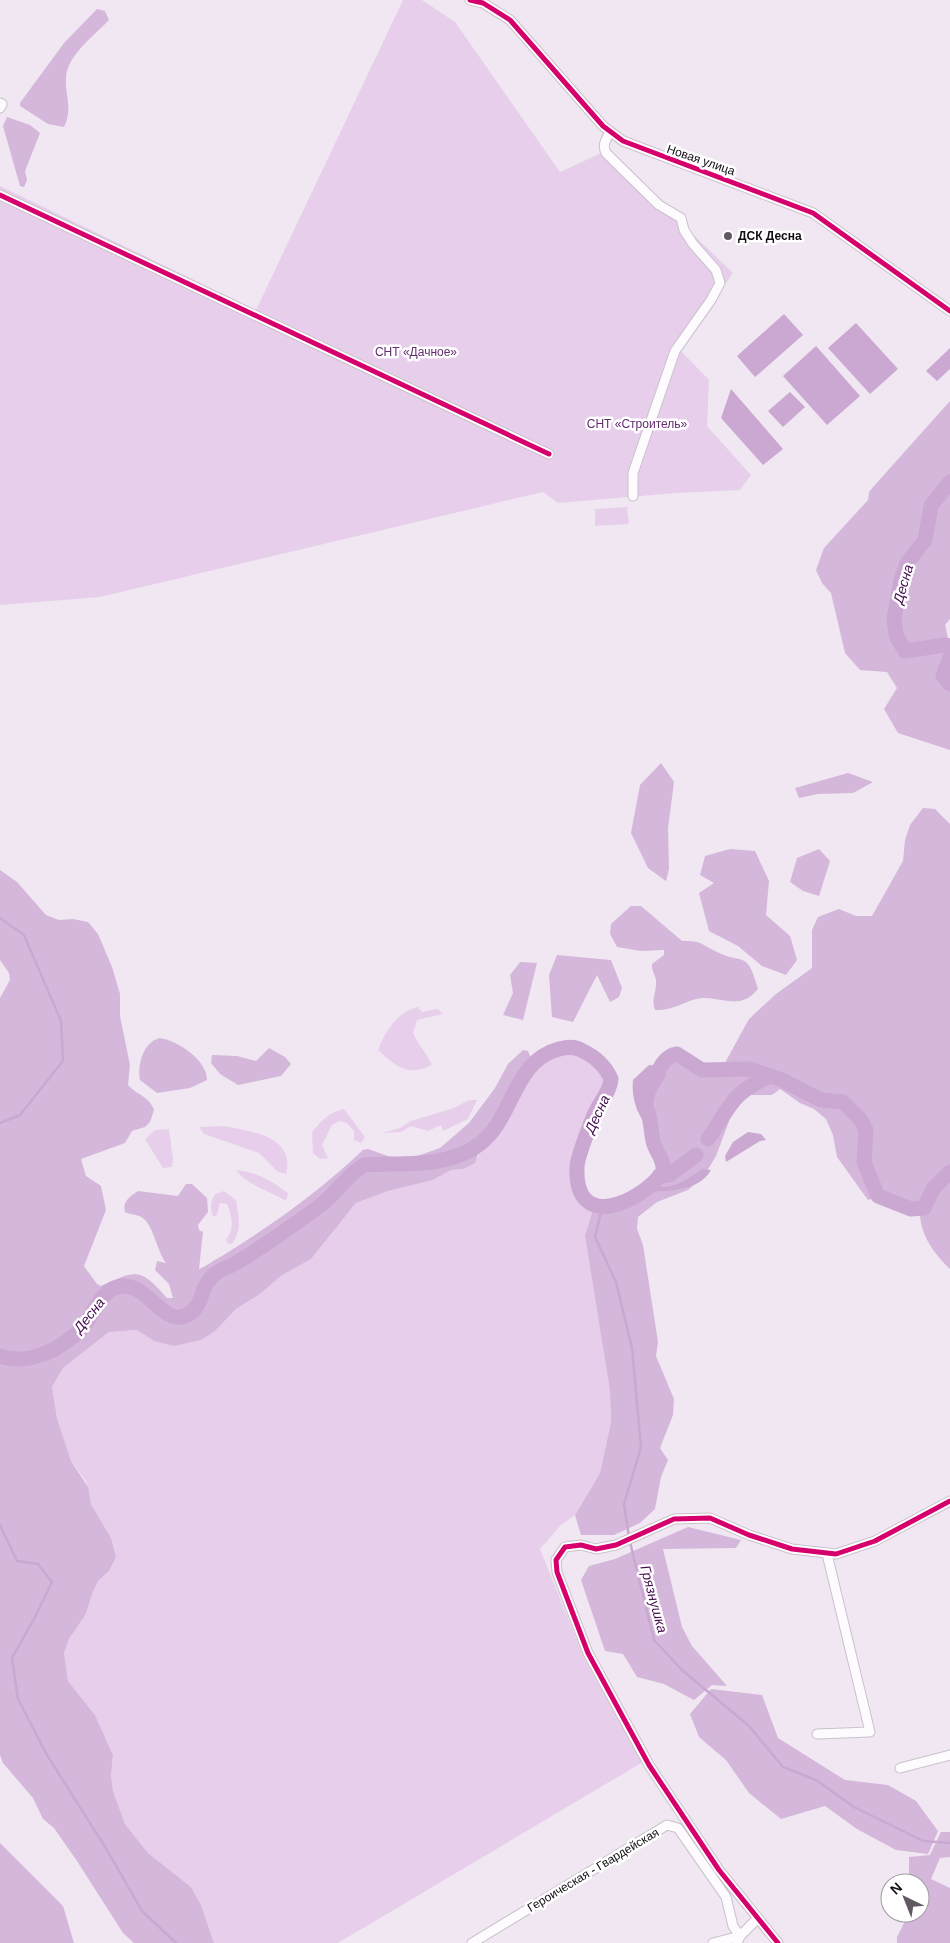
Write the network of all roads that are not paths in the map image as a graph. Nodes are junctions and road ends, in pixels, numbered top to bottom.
1 (470, 0) edge
2 (0, 103) edge
3 (0, 108) edge
4 (610, 132) junction
5 (0, 195) edge
6 (950, 311) edge
7 (549, 454) dead end
8 (633, 496) dead end
9 (950, 1501) edge
10 (827, 1554) junction
11 (817, 1734) dead end
12 (950, 1755) edge
13 (900, 1768) dead end
14 (757, 1919) junction
15 (739, 1939) edge
16 (472, 1943) edge
17 (713, 1943) edge
18 (778, 1943) edge

1 - 4 street, Новая улица
2 - 3 street
4 - 6 street, Новая улица
4 - 8 street
5 - 7 street
9 - 10 street
10 - 11 street
10 - 14 street
12 - 13 street
14 - 15 street
14 - 18 street
15 - 16 street, Героическая - Гвардейская
15 - 17 street

